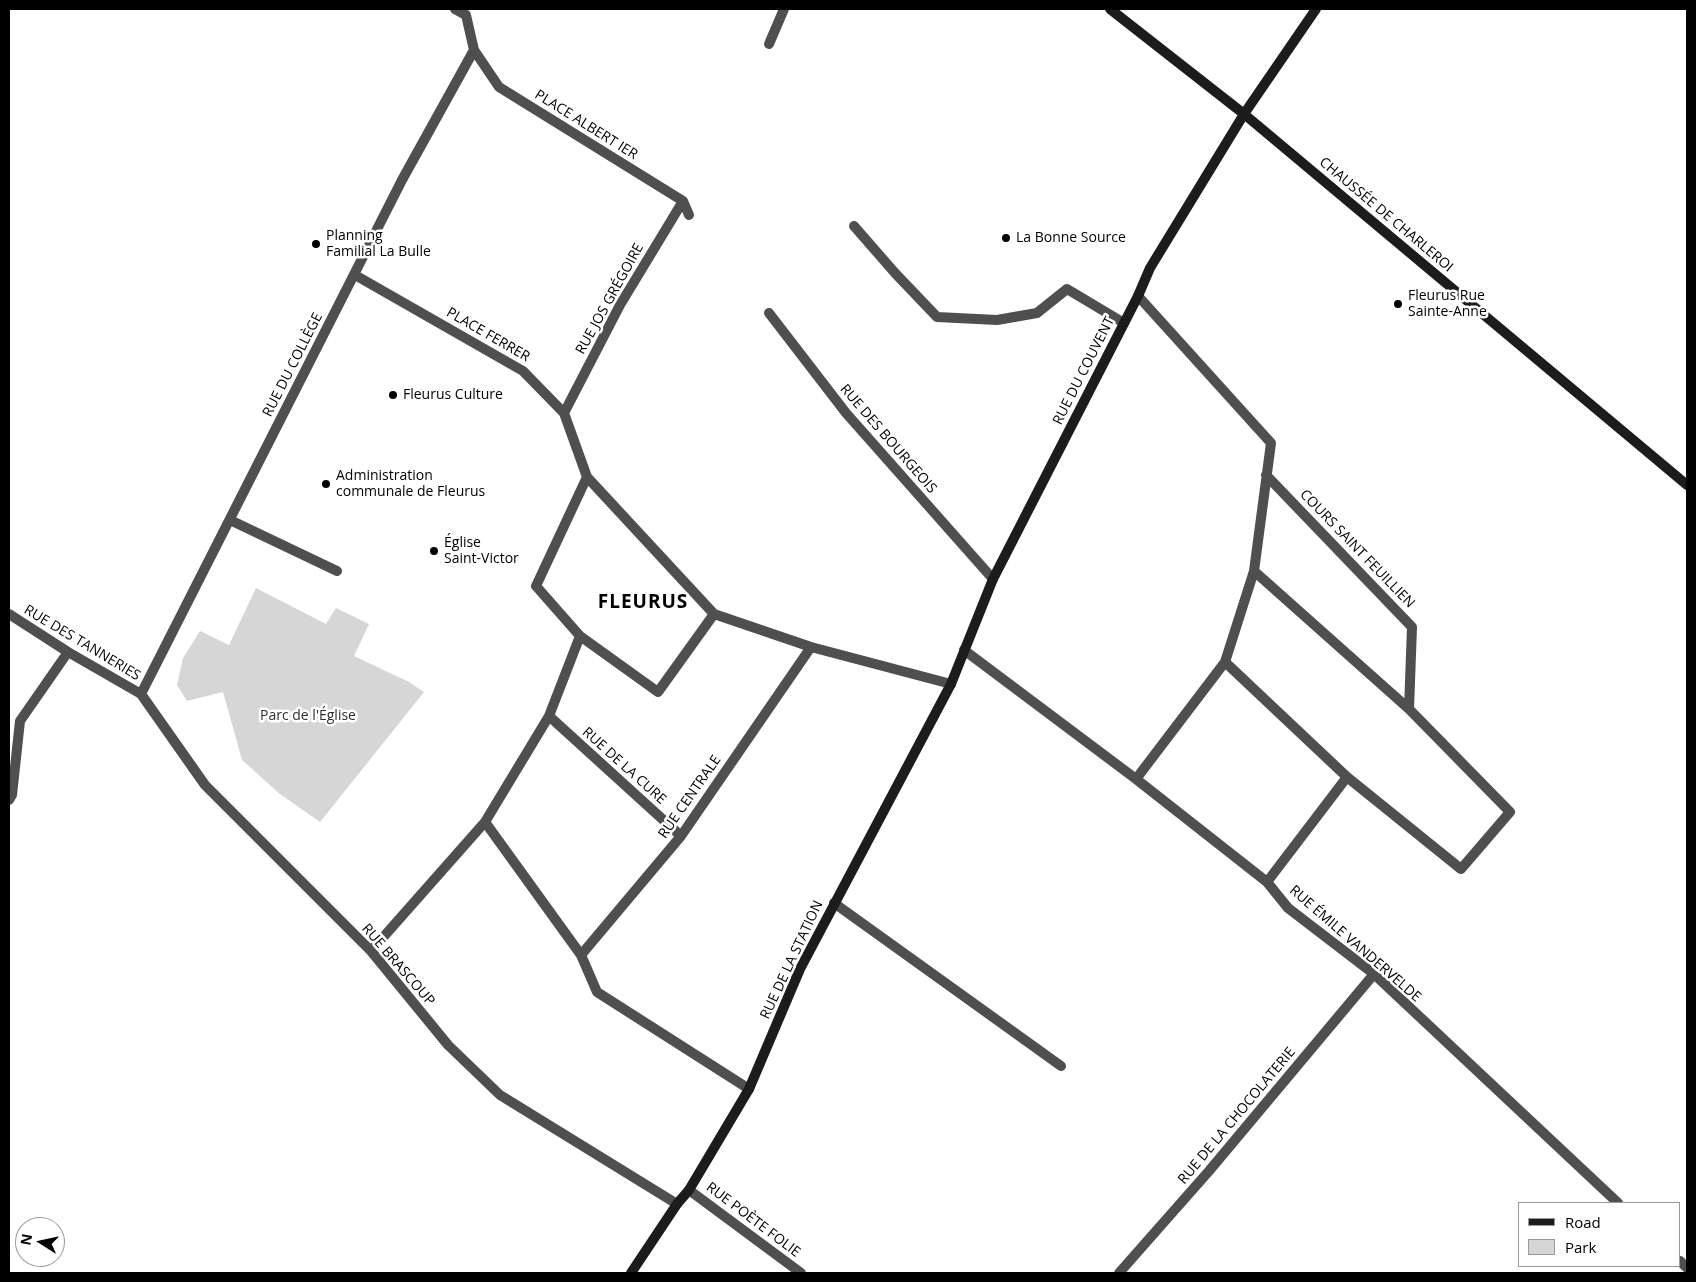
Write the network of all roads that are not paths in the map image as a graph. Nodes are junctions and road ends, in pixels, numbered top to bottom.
1 (456, 9) edge
2 (784, 9) edge
3 (1110, 9) edge
4 (1316, 9) edge
5 (769, 44) dead end
6 (474, 50) junction
7 (1244, 114) junction
8 (683, 201) junction
9 (689, 215) dead end
10 (854, 226) dead end
11 (354, 275) junction
12 (1138, 296) junction
13 (769, 313) dead end
14 (1124, 323) junction
15 (564, 413) junction
16 (1266, 475) junction
17 (587, 477) junction
18 (1687, 485) edge
19 (230, 520) junction
20 (337, 571) dead end
21 (1254, 571) junction
22 (993, 579) junction
23 (9, 614) edge
24 (714, 614) junction
25 (580, 636) junction
26 (811, 647) junction
27 (964, 650) junction
28 (68, 652) junction
29 (1225, 662) junction
30 (951, 684) junction
31 (141, 694) junction
32 (1409, 709) junction
33 (549, 716) junction
34 (1347, 777) junction
35 (1136, 779) junction
36 (9, 800) edge
37 (485, 822) junction
38 (681, 836) junction
39 (1267, 882) junction
40 (834, 903) junction
41 (371, 951) junction
42 (581, 955) junction
43 (1374, 974) junction
44 (1060, 1066) dead end
45 (749, 1089) junction
46 (688, 1190) junction
47 (1617, 1202) edge
48 (677, 1204) junction
49 (631, 1273) edge
50 (801, 1273) edge
51 (1119, 1273) edge

1 - 6 street
2 - 5 street
3 - 7 main road, CHAUSSÉE DE CHARLEROI
4 - 7 main road, RUE DU COUVENT
6 - 8 street, PLACE ALBERT IER
6 - 11 street, RUE DU COLLÈGE
7 - 12 main road, RUE DU COUVENT
7 - 18 main road, CHAUSSÉE DE CHARLEROI
8 - 9 street
8 - 15 street, RUE JOS GRÉGOIRE
10 - 14 street
11 - 15 street, PLACE FERRER
11 - 19 street, RUE DU COLLÈGE
12 - 14 main road, RUE DU COUVENT
12 - 16 street
13 - 22 street, RUE DES BOURGEOIS
14 - 22 main road, RUE DU COUVENT
15 - 17 street, PLACE FERRER
16 - 21 street
16 - 32 street, COURS SAINT FEUILLIEN
17 - 24 street, PLACE FERRER
17 - 25 street
19 - 20 street
19 - 31 street, RUE DU COLLÈGE
21 - 29 street
21 - 32 street
22 - 27 main road, RUE DU COUVENT
23 - 28 street, RUE DES TANNERIES
24 - 25 street
24 - 26 street, PLACE FERRER
25 - 33 street
26 - 30 street, PLACE FERRER
26 - 38 street, RUE CENTRALE
27 - 30 main road, RUE DE LA STATION
27 - 35 street, RUE ÉMILE VANDERVELDE
28 - 31 street, RUE DES TANNERIES
28 - 36 street
29 - 34 street
29 - 35 street
30 - 40 main road, RUE DE LA STATION
31 - 41 street, RUE BRASCOUP
32 - 34 street
33 - 37 street
33 - 38 street, RUE DE LA CURE
34 - 39 street
35 - 39 street, RUE ÉMILE VANDERVELDE
37 - 41 street
37 - 42 street
38 - 42 street, RUE CENTRALE
39 - 43 street, RUE ÉMILE VANDERVELDE
40 - 44 street
40 - 45 main road, RUE DE LA STATION
41 - 48 street, RUE BRASCOUP
42 - 45 street
43 - 47 street, RUE ÉMILE VANDERVELDE
43 - 51 street, RUE DE LA CHOCOLATERIE
45 - 46 main road, RUE DE LA STATION
46 - 48 main road, RUE DE LA STATION
46 - 50 street, RUE POÈTE FOLIE
48 - 49 main road, RUE DE LA STATION

